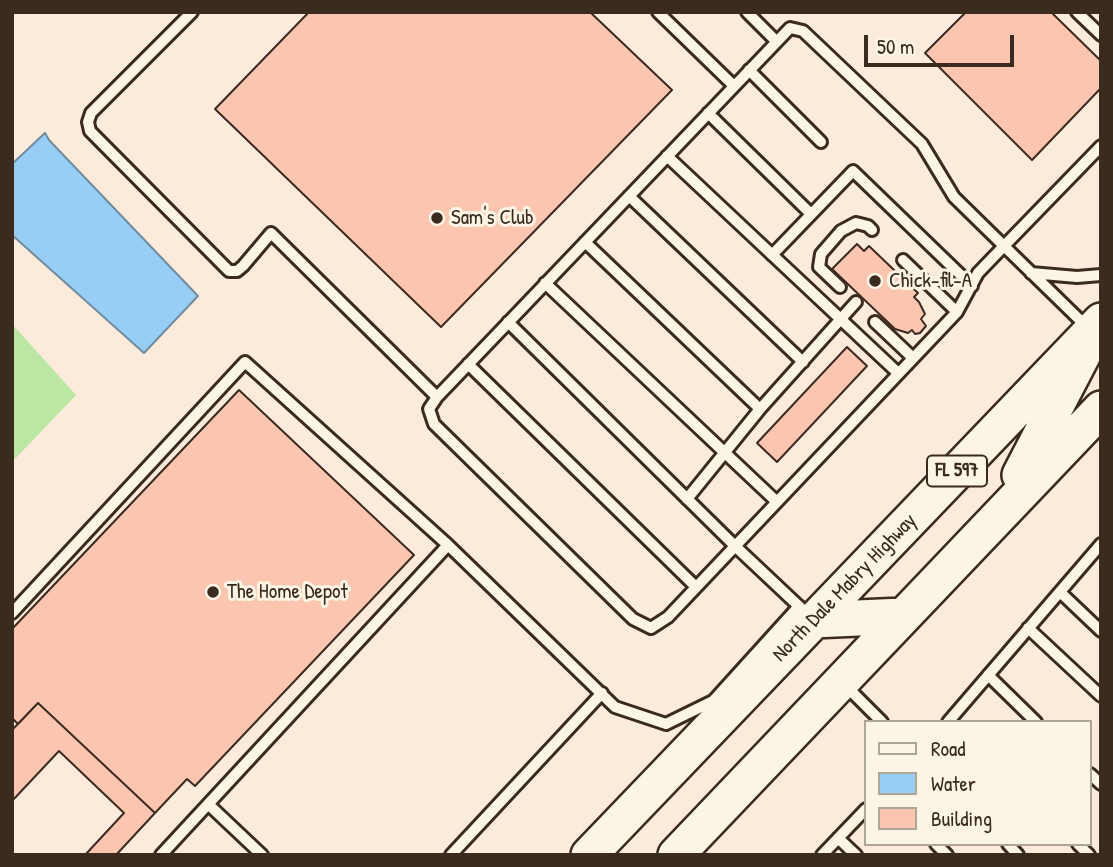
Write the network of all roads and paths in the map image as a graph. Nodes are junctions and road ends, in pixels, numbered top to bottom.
1 (192, 12) edge
2 (658, 12) edge
3 (747, 12) edge
4 (1077, 12) edge
5 (1101, 35) edge
6 (776, 41) junction
7 (749, 71) junction
8 (734, 86) junction
9 (708, 113) junction
10 (821, 142) dead end
11 (1101, 146) edge
12 (667, 156) junction
13 (629, 195) junction
14 (811, 214) junction
15 (872, 230) dead end
16 (585, 242) junction
17 (1004, 246) junction
18 (772, 255) junction
19 (903, 260) dead end
20 (1031, 273) junction
21 (1101, 275) edge
22 (545, 283) junction
23 (972, 286) junction
24 (840, 287) dead end
25 (856, 302) dead end
26 (957, 312) junction
27 (841, 319) junction
28 (508, 322) junction
29 (875, 322) dead end
30 (1096, 326) edge
31 (913, 358) junction
32 (803, 362) junction
33 (468, 364) junction
34 (898, 373) junction
35 (437, 397) junction
36 (760, 409) junction
37 (1101, 409) edge
38 (724, 451) junction
39 (687, 499) junction
40 (777, 502) junction
41 (997, 518) junction
42 (1101, 544) edge
43 (448, 545) junction
44 (735, 547) junction
45 (696, 587) junction
46 (1059, 592) junction
47 (12, 613) edge
48 (806, 613) junction
49 (904, 616) junction
50 (1028, 628) junction
51 (1101, 631) edge
52 (988, 675) junction
53 (842, 681) junction
54 (602, 694) junction
55 (1101, 696) edge
56 (880, 720) edge
57 (950, 720) edge
58 (1034, 720) edge
59 (208, 804) junction
60 (864, 811) edge
61 (838, 838) junction
62 (161, 855) edge
63 (262, 855) edge
64 (451, 855) edge
65 (589, 855) edge
66 (677, 855) edge
67 (822, 855) edge
68 (856, 855) edge

1 - 35 lane
2 - 8 lane
3 - 6 lane
4 - 5 lane
6 - 7 lane
6 - 17 lane
7 - 8 lane
7 - 10 lane
8 - 9 lane
9 - 12 lane
9 - 14 lane
11 - 17 lane
12 - 13 lane
12 - 18 lane
13 - 16 lane
13 - 32 lane
14 - 18 lane
14 - 23 lane
15 - 24 lane
16 - 22 lane
16 - 36 lane
17 - 20 lane
17 - 23 lane
18 - 27 lane
19 - 26 lane
20 - 21 lane
20 - 30 lane
22 - 28 lane
22 - 38 lane
23 - 26 lane
25 - 27 lane
26 - 31 lane
27 - 32 lane
27 - 34 lane
28 - 33 lane
28 - 39 lane
29 - 31 lane
30 - 41 main road
30 - 48 main road, North Dale Mabry Highway / FL 597
31 - 34 lane
32 - 36 lane
33 - 35 lane
33 - 45 lane
34 - 40 lane
35 - 45 lane
36 - 38 lane
37 - 41 main road, FL 597
38 - 39 lane
38 - 40 lane
39 - 44 lane
40 - 44 lane
41 - 49 main road, FL 597
42 - 46 lane
43 - 47 lane
43 - 54 lane
43 - 59 lane
44 - 45 lane
44 - 48 lane
46 - 50 lane
46 - 51 lane
48 - 49 main road
48 - 54 lane
48 - 65 main road, North Dale Mabry Highway / FL 597
49 - 53 main road, FL 597
50 - 52 lane
50 - 55 lane
52 - 57 lane
52 - 58 lane
53 - 56 lane
53 - 66 main road, FL 597
54 - 64 lane
59 - 62 lane
59 - 63 lane
60 - 61 lane
61 - 67 lane
61 - 68 lane

